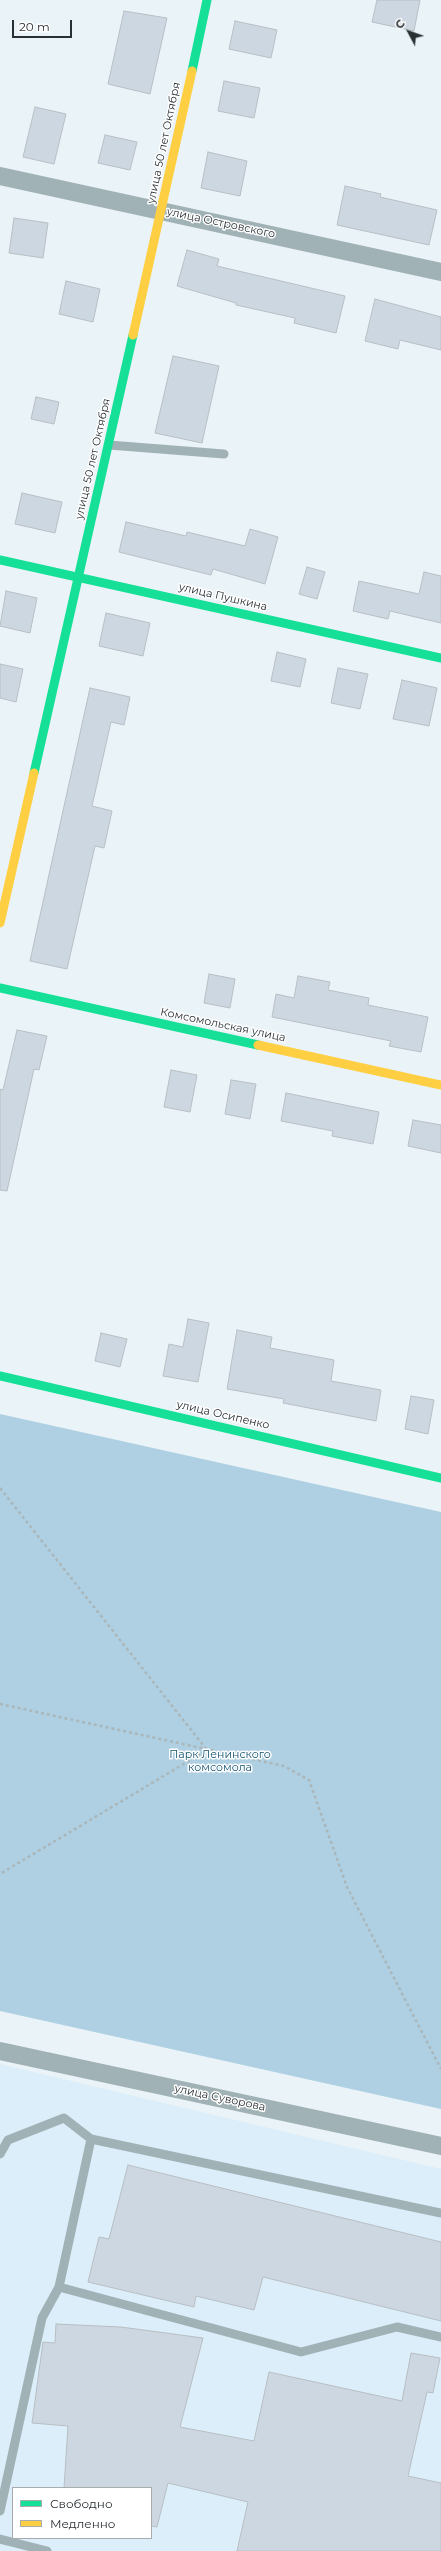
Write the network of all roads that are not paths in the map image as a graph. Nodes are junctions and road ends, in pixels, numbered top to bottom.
1 (207, 0) edge
2 (0, 176) edge
3 (162, 210) junction
4 (441, 272) edge
5 (109, 445) junction
6 (224, 454) dead end
7 (0, 560) edge
8 (79, 577) junction
9 (441, 658) edge
10 (0, 923) edge
11 (0, 988) edge
12 (441, 1085) edge
13 (0, 1376) edge
14 (441, 1478) edge
15 (0, 2051) edge
16 (91, 2139) junction
17 (441, 2146) edge
18 (0, 2154) edge
19 (441, 2213) edge
20 (59, 2287) junction
21 (441, 2337) edge
22 (0, 2511) edge
23 (0, 2539) edge
24 (47, 2551) edge

1 - 3 street, улица 50 лет Октября
2 - 3 street, улица Островского
3 - 4 street, улица Островского
3 - 5 street, улица 50 лет Октября
5 - 6 lane
5 - 8 street, улица 50 лет Октября
7 - 8 street, улица Пушкина
8 - 9 street, улица Пушкина
8 - 10 street, улица 50 лет Октября
11 - 12 street, Комсомольская улица
13 - 14 street, улица Осипенко
15 - 17 street, улица Суворова
16 - 18 lane
16 - 19 lane
16 - 20 lane
20 - 21 lane
20 - 22 lane
23 - 24 lane

